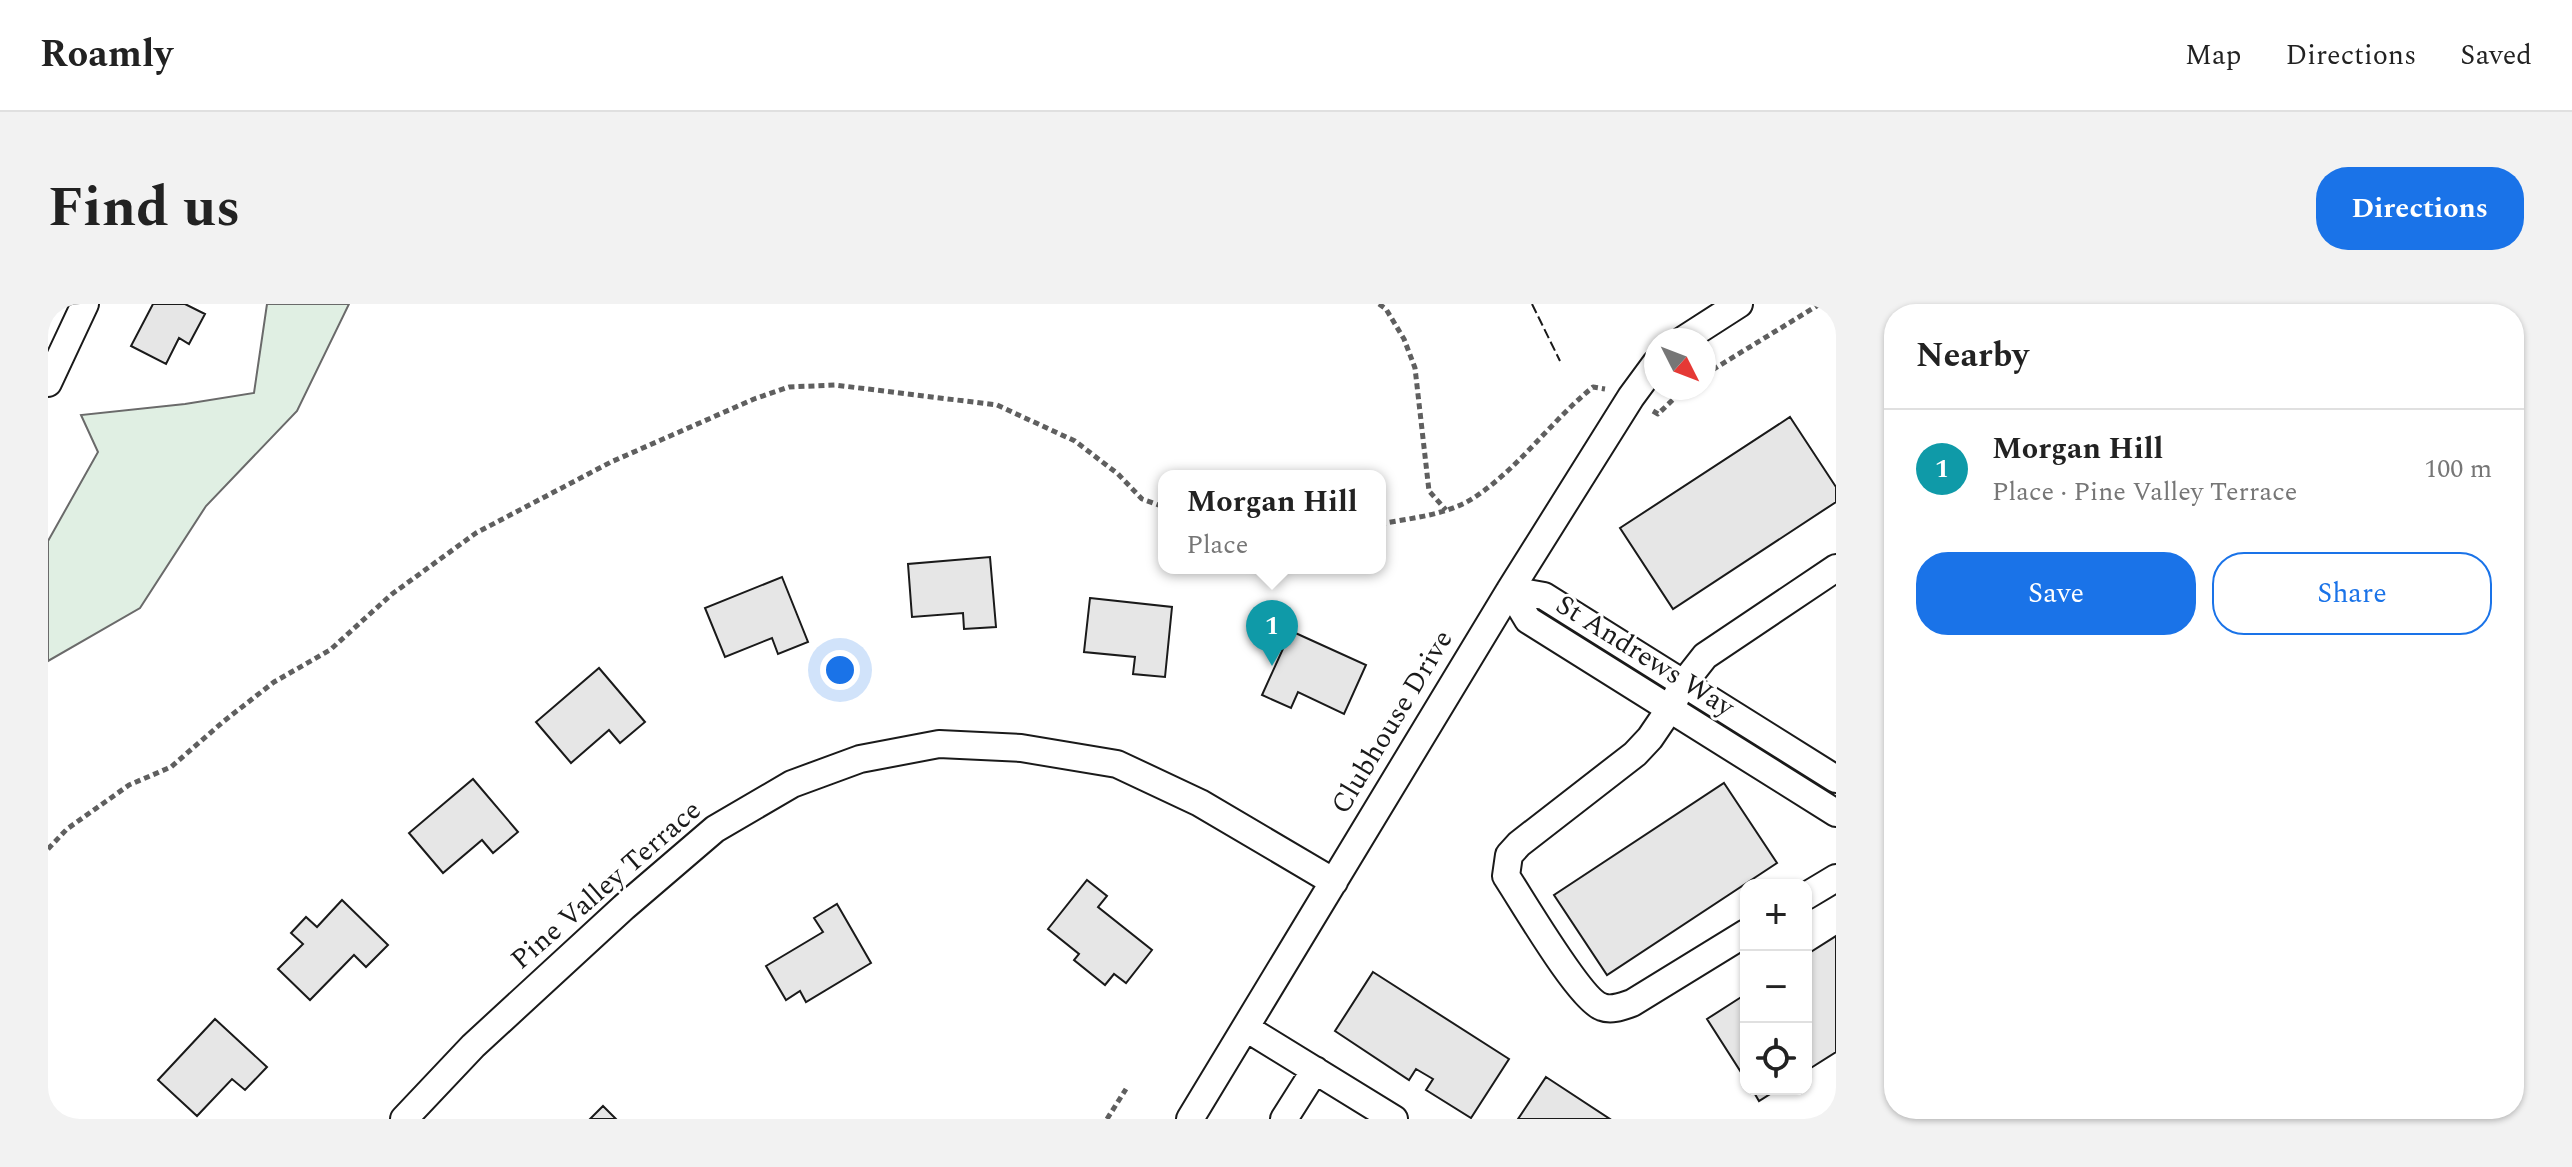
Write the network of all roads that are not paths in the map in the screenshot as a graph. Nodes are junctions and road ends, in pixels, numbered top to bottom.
1 (85, 304) edge
2 (1739, 304) edge
3 (1702, 328) edge
4 (1644, 379) edge
5 (48, 383) edge
6 (1836, 568) edge
7 (1510, 590) junction
8 (1683, 684) junction
9 (1669, 710) junction
10 (1836, 779) edge
11 (1836, 813) edge
12 (1836, 878) edge
13 (1334, 882) junction
14 (1812, 892) edge
15 (1740, 937) edge
16 (1246, 1028) junction
17 (1315, 1070) junction
18 (404, 1119) edge
19 (1190, 1119) edge
20 (1284, 1119) edge
21 (1394, 1119) edge

1 - 5 street
2 - 3 street
4 - 7 street, Clubhouse Drive
6 - 8 street
7 - 8 street, St Andrews Way
7 - 9 street, St Andrews Way
7 - 13 street, Clubhouse Drive
8 - 9 street
8 - 10 street, St Andrews Way
9 - 11 street, St Andrews Way
9 - 15 street
12 - 14 street
13 - 16 street, Clubhouse Drive
13 - 18 street, Pine Valley Terrace
16 - 17 street
16 - 19 street, Clubhouse Drive
17 - 20 street
17 - 21 street

